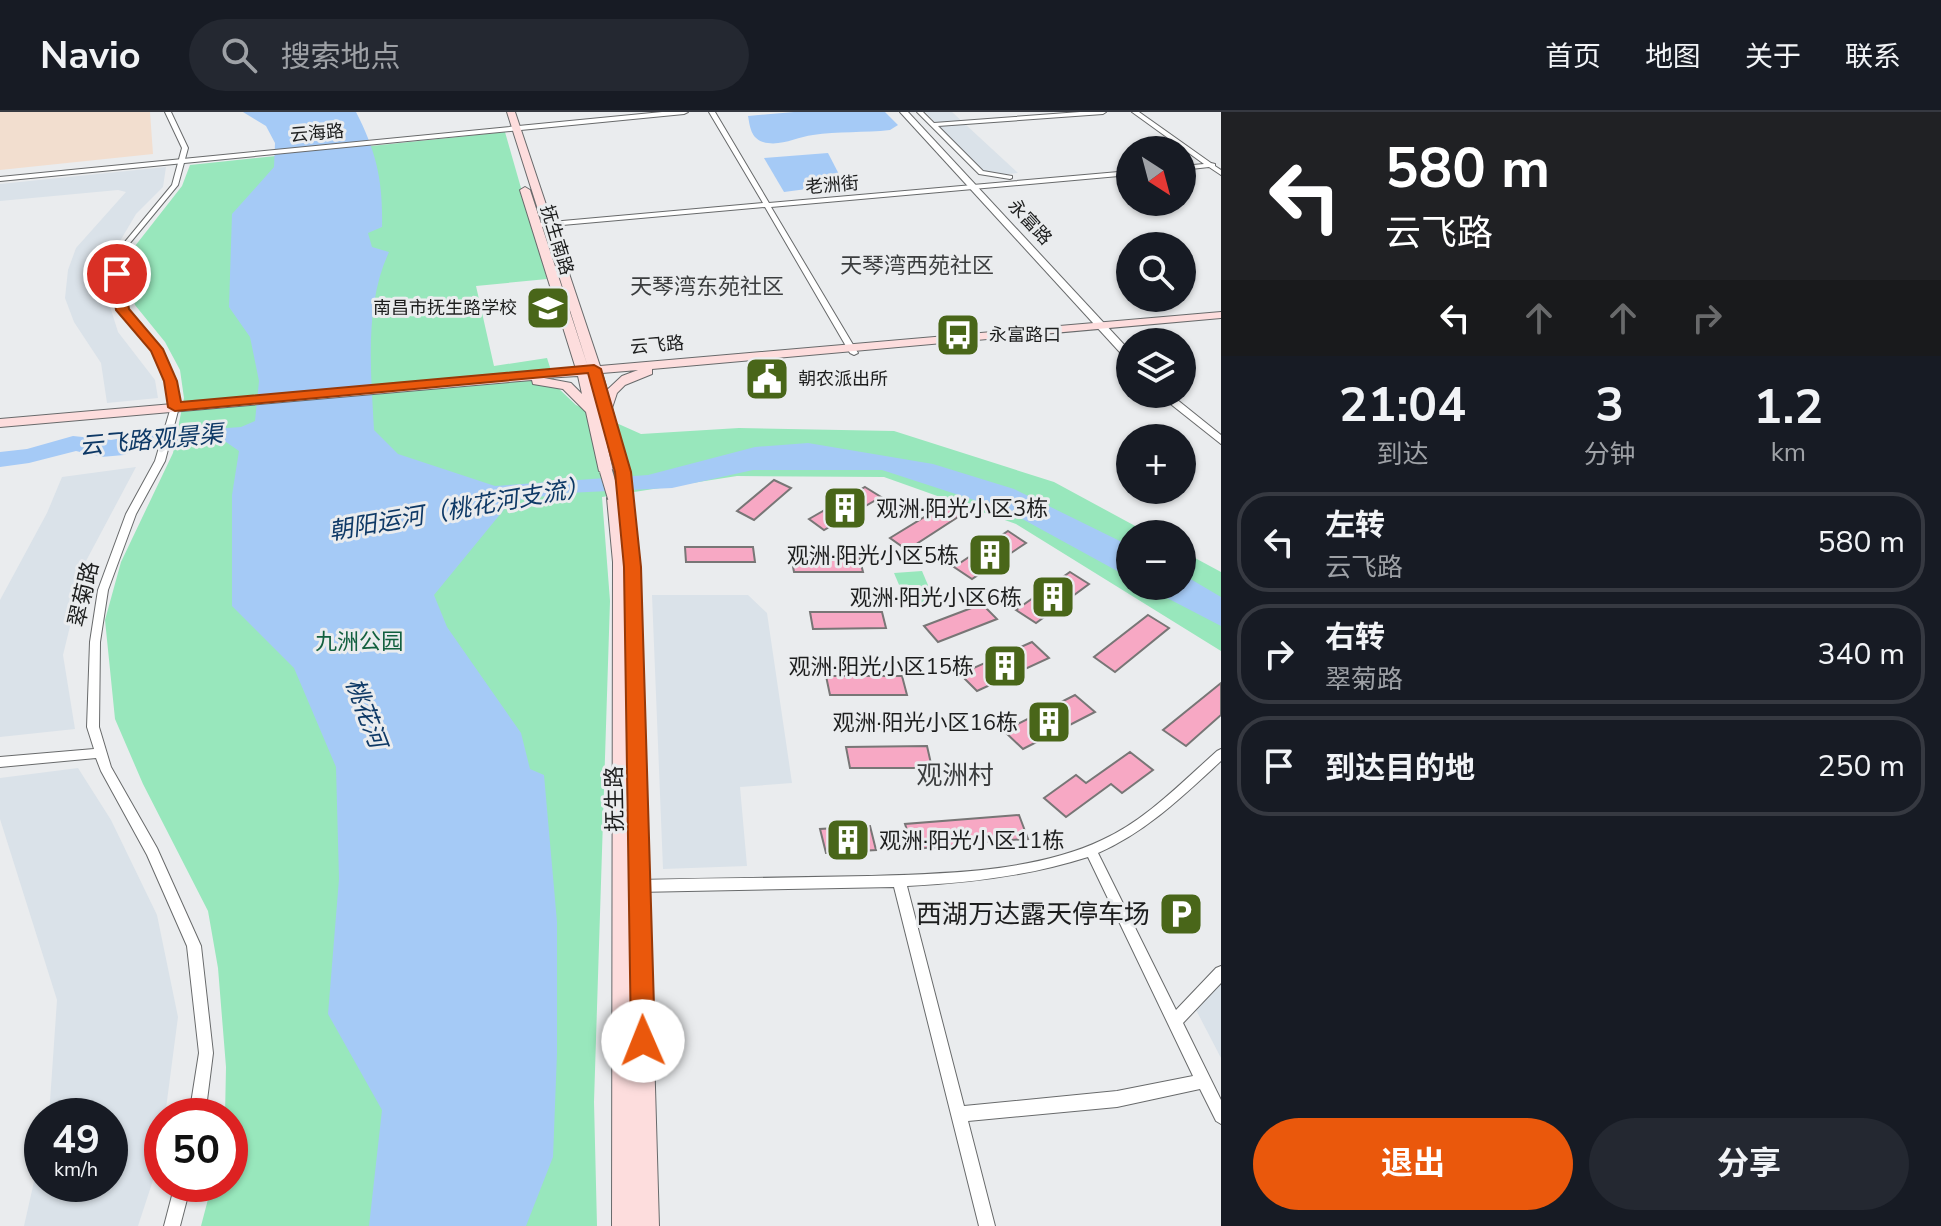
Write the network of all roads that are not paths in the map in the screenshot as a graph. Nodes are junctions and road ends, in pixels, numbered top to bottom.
1 (168, 112) edge
2 (502, 112) edge
3 (511, 112) edge
4 (684, 112) edge
5 (712, 112) edge
6 (904, 112) edge
7 (920, 112) edge
8 (1103, 112) edge
9 (1135, 112) edge
10 (933, 125) junction
11 (917, 126) junction
12 (512, 130) junction
13 (182, 161) junction
14 (1211, 165) junction
15 (1221, 165) edge
16 (1196, 167) edge
17 (1221, 173) edge
18 (1116, 174) edge
19 (1096, 176) junction
20 (0, 179) edge
21 (972, 187) junction
22 (765, 205) junction
23 (548, 224) junction
24 (536, 225) junction
25 (1221, 318) edge
26 (1104, 328) junction
27 (577, 336) junction
28 (1116, 341) edge
29 (852, 350) junction
30 (643, 368) junction
31 (589, 372) junction
32 (533, 378) junction
33 (1180, 408) edge
34 (599, 410) junction
35 (174, 414) junction
36 (0, 425) edge
37 (1221, 441) edge
38 (620, 498) junction
39 (101, 753) junction
40 (1221, 754) edge
41 (0, 762) edge
42 (1091, 851) junction
43 (899, 881) junction
44 (630, 886) junction
45 (1221, 973) edge
46 (1175, 1021) junction
47 (1204, 1081) junction
48 (200, 1098) edge
49 (958, 1114) junction
50 (1221, 1116) edge
51 (178, 1202) edge
52 (172, 1226) edge
53 (624, 1226) edge
54 (647, 1226) edge
55 (987, 1226) edge

1 - 13 street
2 - 12 main road, 抚生南路
3 - 12 main road, 抚生南路
4 - 12 street, 云海路
5 - 22 street
6 - 11 street, 永富路
7 - 10 street
8 - 10 street
9 - 14 street
10 - 11 street
10 - 19 street
11 - 21 street, 永富路
12 - 13 street, 云海路
12 - 23 main road, 抚生南路
12 - 24 main road, 抚生南路
13 - 20 street, 云海路
13 - 35 street
14 - 15 street
14 - 16 street
14 - 17 street
18 - 19 street, 老洲街
19 - 21 street, 老洲街
21 - 22 street, 老洲街
21 - 26 street, 永富路
22 - 23 street, 老洲街
22 - 29 street
23 - 24 street, 老洲街
23 - 27 main road, 抚生南路
24 - 27 main road, 抚生南路
25 - 26 main road, 云飞路
26 - 28 street, 永富路
26 - 29 main road, 云飞路
27 - 30 main road
27 - 31 main road, 抚生南路
27 - 32 main road
29 - 30 main road, 云飞路
30 - 31 main road, 云飞路
30 - 34 main road
31 - 32 main road, 云飞路
31 - 34 main road, 抚生路
32 - 34 main road
32 - 35 main road, 云飞路
33 - 37 street
34 - 38 main road, 抚生路, bridge
34 - 38 main road, 抚生路
35 - 36 main road, 云飞路
35 - 39 street, 翠菊路
38 - 44 main road, 抚生路
39 - 41 street
39 - 48 street, 翠菊路
40 - 42 street
42 - 43 street
42 - 46 street
43 - 44 street
43 - 49 street
44 - 53 main road, 抚生路
44 - 54 main road, 抚生路
45 - 46 street
46 - 47 street
47 - 49 street
47 - 50 street
49 - 55 street
51 - 52 street

